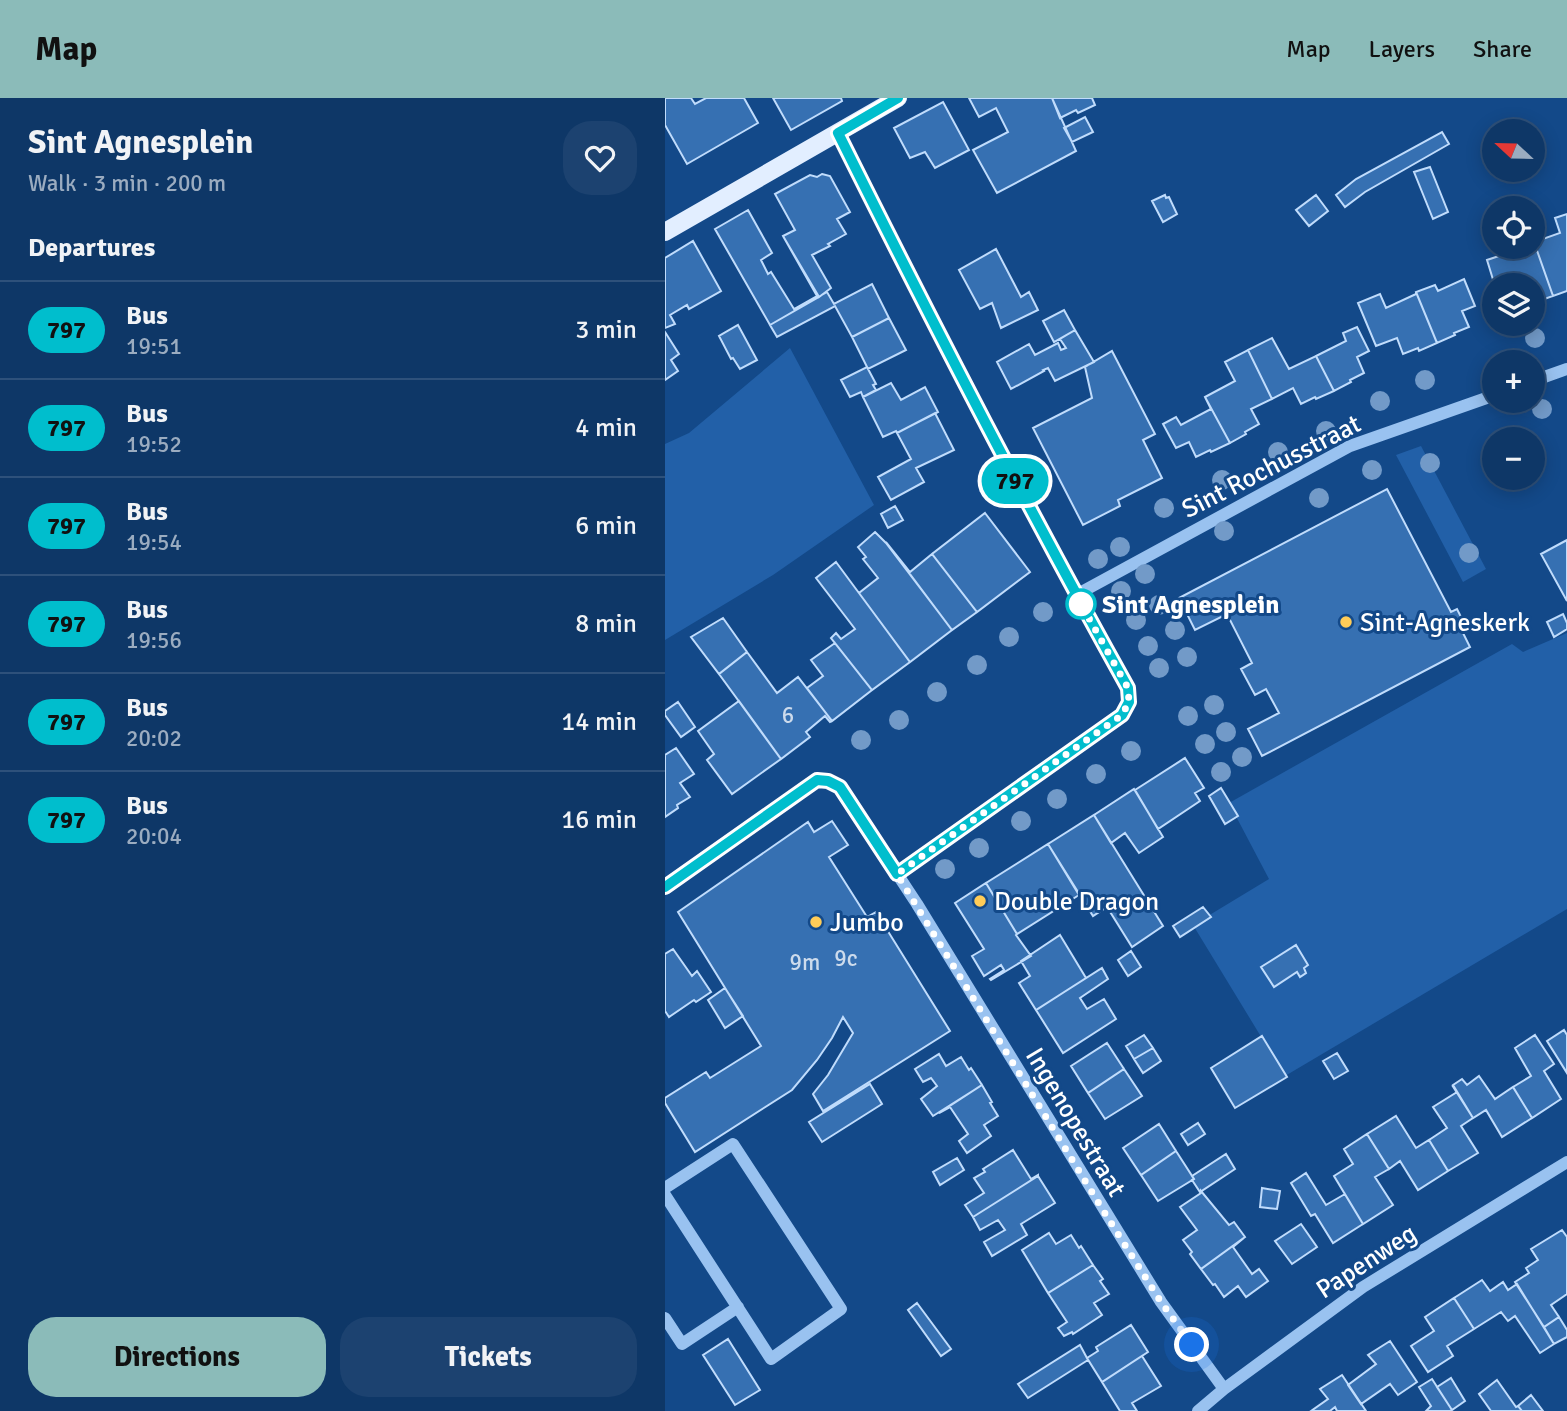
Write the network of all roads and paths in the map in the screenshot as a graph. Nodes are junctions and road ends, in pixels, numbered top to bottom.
1 (898, 98) edge
2 (838, 133) junction
3 (665, 232) edge
4 (1567, 369) edge
5 (1545, 377) edge
6 (1482, 400) edge
7 (1076, 595) junction
8 (897, 874) junction
9 (665, 887) edge
10 (1567, 1162) edge
11 (665, 1188) edge
12 (665, 1195) edge
13 (738, 1307) junction
14 (665, 1318) edge
15 (1224, 1389) junction
16 (1198, 1411) edge

1 - 2 main road
2 - 3 main road
2 - 7 street
4 - 5 street
6 - 7 street, Sint Rochusstraat
7 - 8 street
8 - 9 street
8 - 15 street, Ingenopestraat
10 - 15 street, Papenweg
11 - 13 street
12 - 13 street
13 - 14 street
15 - 16 street, Papenweg

